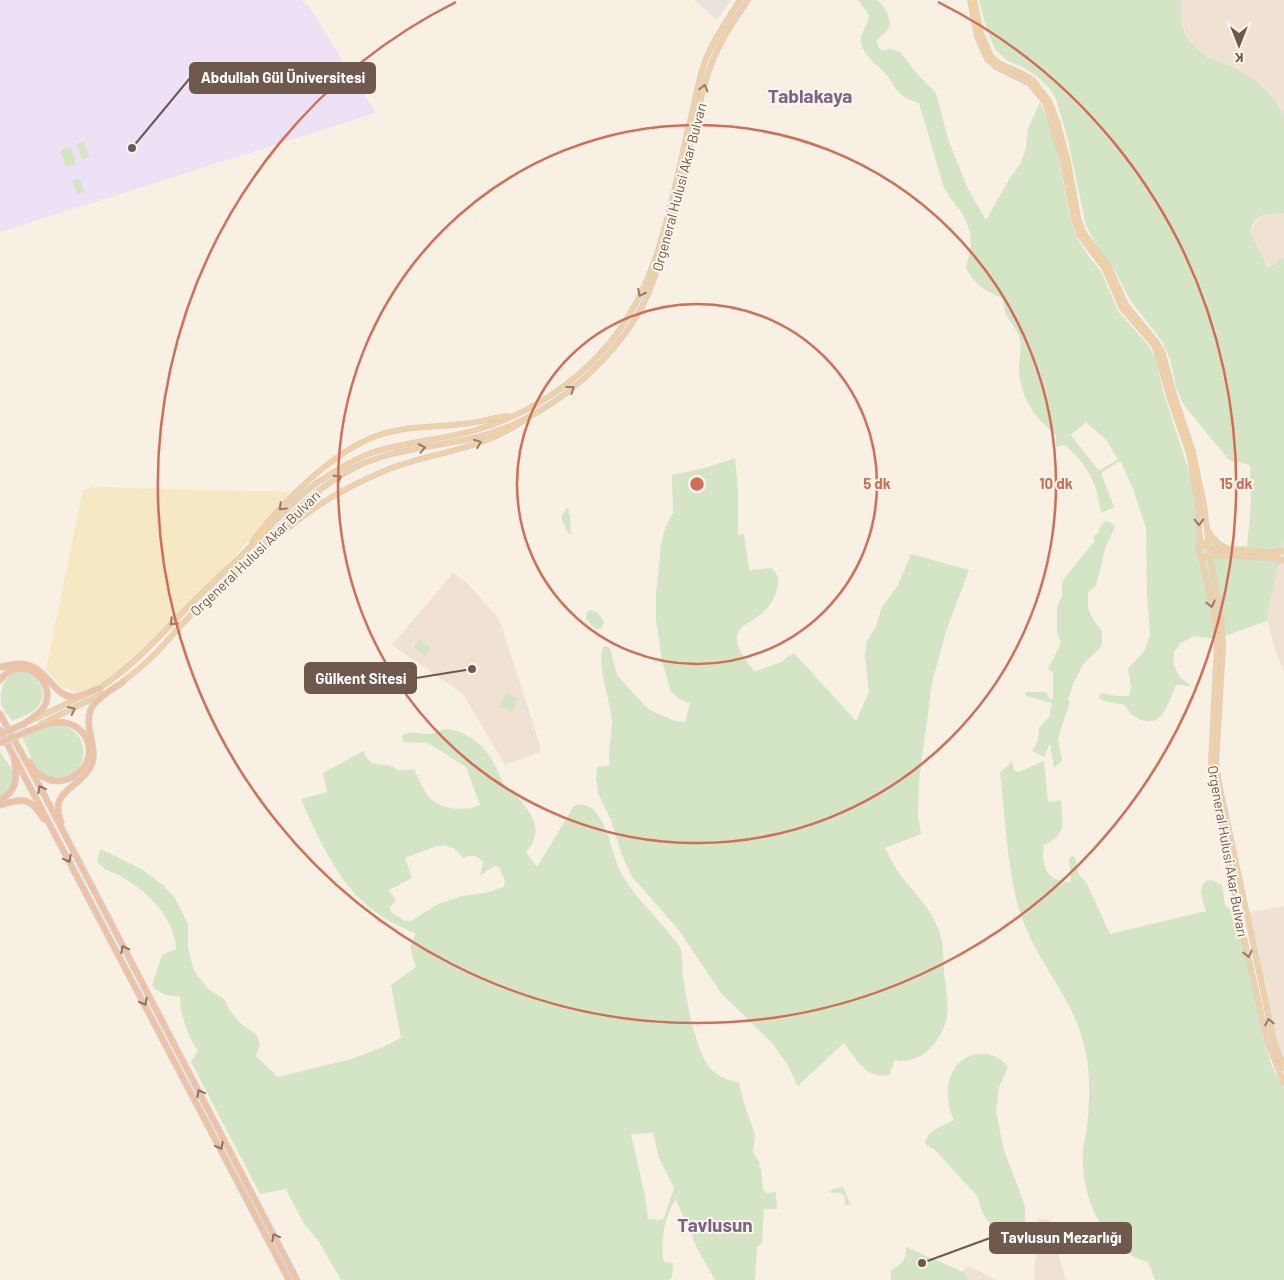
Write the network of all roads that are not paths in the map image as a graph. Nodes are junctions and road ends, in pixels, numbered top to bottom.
1 (740, 0) edge
2 (748, 0) edge
3 (970, 0) edge
4 (974, 0) edge
5 (531, 414) junction
6 (514, 415) junction
7 (1207, 530) junction
8 (1199, 548) junction
9 (1210, 548) junction
10 (1227, 550) junction
11 (1284, 551) edge
12 (243, 554) junction
13 (1210, 555) junction
14 (1276, 555) junction
15 (1201, 556) junction
16 (250, 559) junction
17 (1284, 560) edge
18 (0, 667) edge
19 (0, 680) edge
20 (123, 682) junction
21 (100, 688) junction
22 (1, 714) edge
23 (24, 724) junction
24 (0, 730) edge
25 (28, 731) junction
26 (0, 734) edge
27 (0, 743) edge
28 (20, 749) junction
29 (13, 753) junction
30 (0, 800) edge
31 (0, 805) edge
32 (55, 835) junction
33 (78, 860) junction
34 (1284, 1068) edge
35 (1284, 1083) edge
36 (289, 1280) edge
37 (297, 1280) edge

1 -> 6 main road, Orgeneral Hulusi Akar Bulvarı
5 -> 2 main road, Orgeneral Hulusi Akar Bulvarı
3 -> 8 main road
4 - 7 main road
16 -> 5 main road
16 -> 5 main road, Orgeneral Hulusi Akar Bulvarı
6 - 12 main road, Orgeneral Hulusi Akar Bulvarı
6 -> 12 main road
7 - 9 main road
7 - 10 main road
8 - 9 main road
8 - 15 main road
9 - 10 main road
9 - 13 main road
10 - 14 main road
11 - 14 main road
12 -> 21 main road, Orgeneral Hulusi Akar Bulvarı
13 - 14 main road
13 - 15 main road
34 -> 13 main road, Orgeneral Hulusi Akar Bulvarı
14 - 17 main road
15 -> 35 main road, Orgeneral Hulusi Akar Bulvarı
16 - 20 main road, Orgeneral Hulusi Akar Bulvarı
18 - 21 highway
19 - 23 highway
25 -> 20 main road, Orgeneral Hulusi Akar Bulvarı
20 - 33 highway
21 - 23 main road, Orgeneral Hulusi Akar Bulvarı
22 - 28 highway
23 - 26 highway, bridge
24 - 29 highway
25 - 27 highway, bridge
25 - 28 highway
33 -> 28 highway
29 - 30 highway
29 - 32 highway
31 - 32 highway
32 -> 36 highway
37 -> 33 highway

